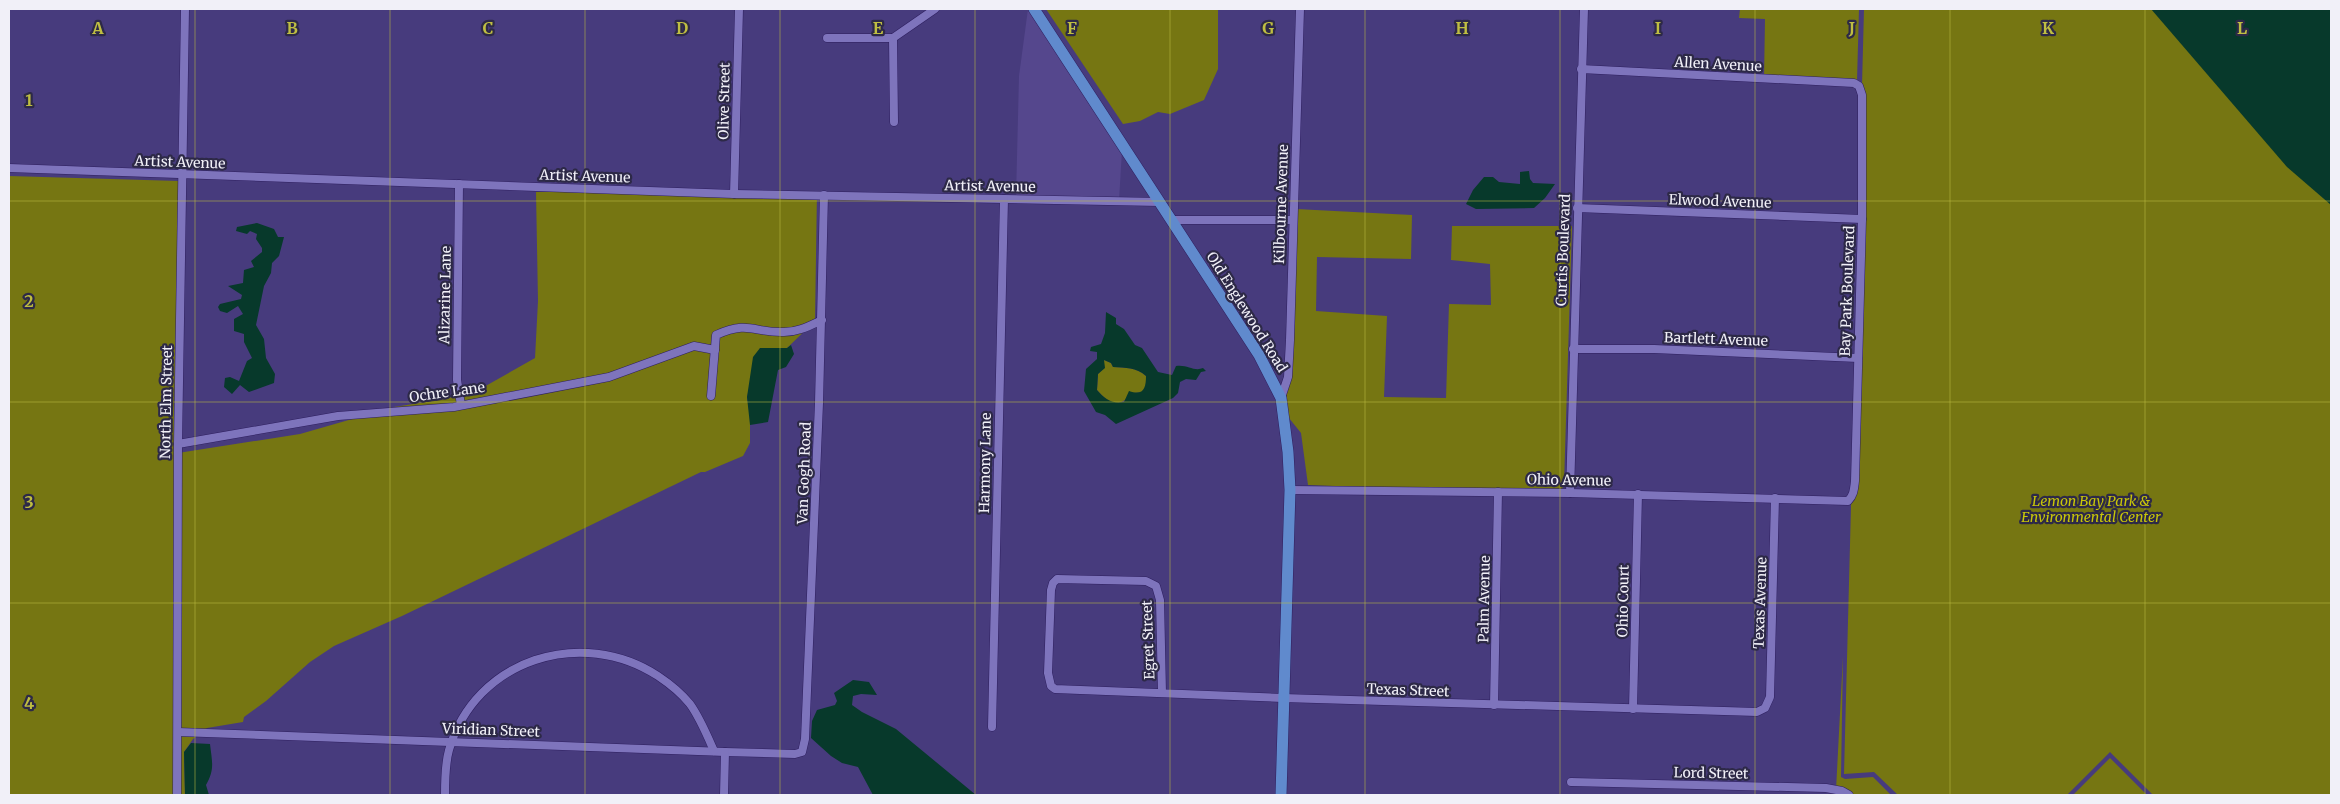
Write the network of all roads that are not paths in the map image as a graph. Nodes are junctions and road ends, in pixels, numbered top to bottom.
1 (185, 9) edge
2 (738, 9) edge
3 (935, 9) edge
4 (1034, 9) edge
5 (1300, 9) edge
6 (1584, 9) edge
7 (827, 38) dead end
8 (893, 38) junction
9 (1581, 69) junction
10 (1854, 83) joint
11 (894, 122) dead end
12 (9, 168) edge
13 (182, 174) junction
14 (459, 184) junction
15 (734, 194) junction
16 (824, 195) junction
17 (1004, 199) junction
18 (1160, 202) junction
19 (1577, 208) junction
20 (1862, 219) junction
21 (1171, 220) junction
22 (1293, 220) junction
23 (822, 320) junction
24 (1573, 349) junction
25 (715, 350) junction
26 (1858, 358) junction
27 (710, 396) dead end
28 (1280, 398) junction
29 (460, 405) junction
30 (178, 444) junction
31 (1290, 490) junction
32 (1498, 492) junction
33 (1570, 493) junction
34 (1638, 494) junction
35 (1775, 498) junction
36 (1848, 501) joint
37 (1050, 686) joint
38 (1162, 693) junction
39 (1283, 698) junction
40 (1494, 705) junction
41 (1765, 708) joint
42 (1633, 709) junction
43 (992, 727) dead end
44 (178, 732) junction
45 (452, 741) junction
46 (714, 751) junction
47 (725, 752) junction
48 (802, 752) joint
49 (1571, 782) dead end
50 (177, 795) edge
51 (445, 795) edge
52 (724, 795) edge
53 (1281, 795) edge
54 (1850, 795) edge

1 - 13 street, North Elm Street
2 - 15 street, Olive Street
3 - 8 street
4 - 18 street, Old Englewood Road
5 - 22 street, Kilbourne Avenue
6 - 9 street, Curtis Boulevard
7 - 8 street
8 - 11 street
9 - 10 street, Allen Avenue
9 - 19 street, Curtis Boulevard
10 - 20 street, Bay Park Boulevard
12 - 13 street, Artist Avenue
13 - 14 street, Artist Avenue
13 - 30 street, North Elm Street
14 - 15 street, Artist Avenue
14 - 29 street, Alizarine Lane
15 - 16 street, Artist Avenue
16 - 17 street, Artist Avenue
16 - 23 street, Van Gogh Road
17 - 18 street, Artist Avenue
17 - 43 street, Harmony Lane
18 - 21 street, Old Englewood Road
19 - 20 street, Elwood Avenue
19 - 24 street, Curtis Boulevard
20 - 26 street, Bay Park Boulevard
21 - 22 street
21 - 28 street, Old Englewood Road
22 - 28 street, Kilbourne Avenue
23 - 25 street
23 - 48 street, Van Gogh Road
24 - 26 street, Bartlett Avenue
24 - 33 street, Curtis Boulevard
25 - 27 street
25 - 29 street, Ochre Lane
26 - 36 street, Bay Park Boulevard
28 - 31 street, Old Englewood Road
29 - 30 street, Ochre Lane
30 - 44 street, North Elm Street
31 - 32 street, Ohio Avenue
31 - 39 street, Old Englewood Road
32 - 33 street, Ohio Avenue
32 - 40 street, Palm Avenue
33 - 34 street, Ohio Avenue
34 - 35 street, Ohio Avenue
34 - 42 street, Ohio Court
35 - 36 street, Ohio Avenue
35 - 41 street, Texas Avenue
37 - 38 street, Texas Street
37 - 38 street, Egret Street
38 - 39 street, Texas Street
39 - 40 street, Texas Street
39 - 53 street, Old Englewood Road
40 - 42 street, Texas Street
41 - 42 street, Texas Street
44 - 45 street, Viridian Street
44 - 50 street, North Elm Street
45 - 46 street, Viridian Street
45 - 46 street
45 - 51 street
46 - 47 street, Viridian Street
47 - 48 street, Viridian Street
47 - 52 street
49 - 54 street, Lord Street

